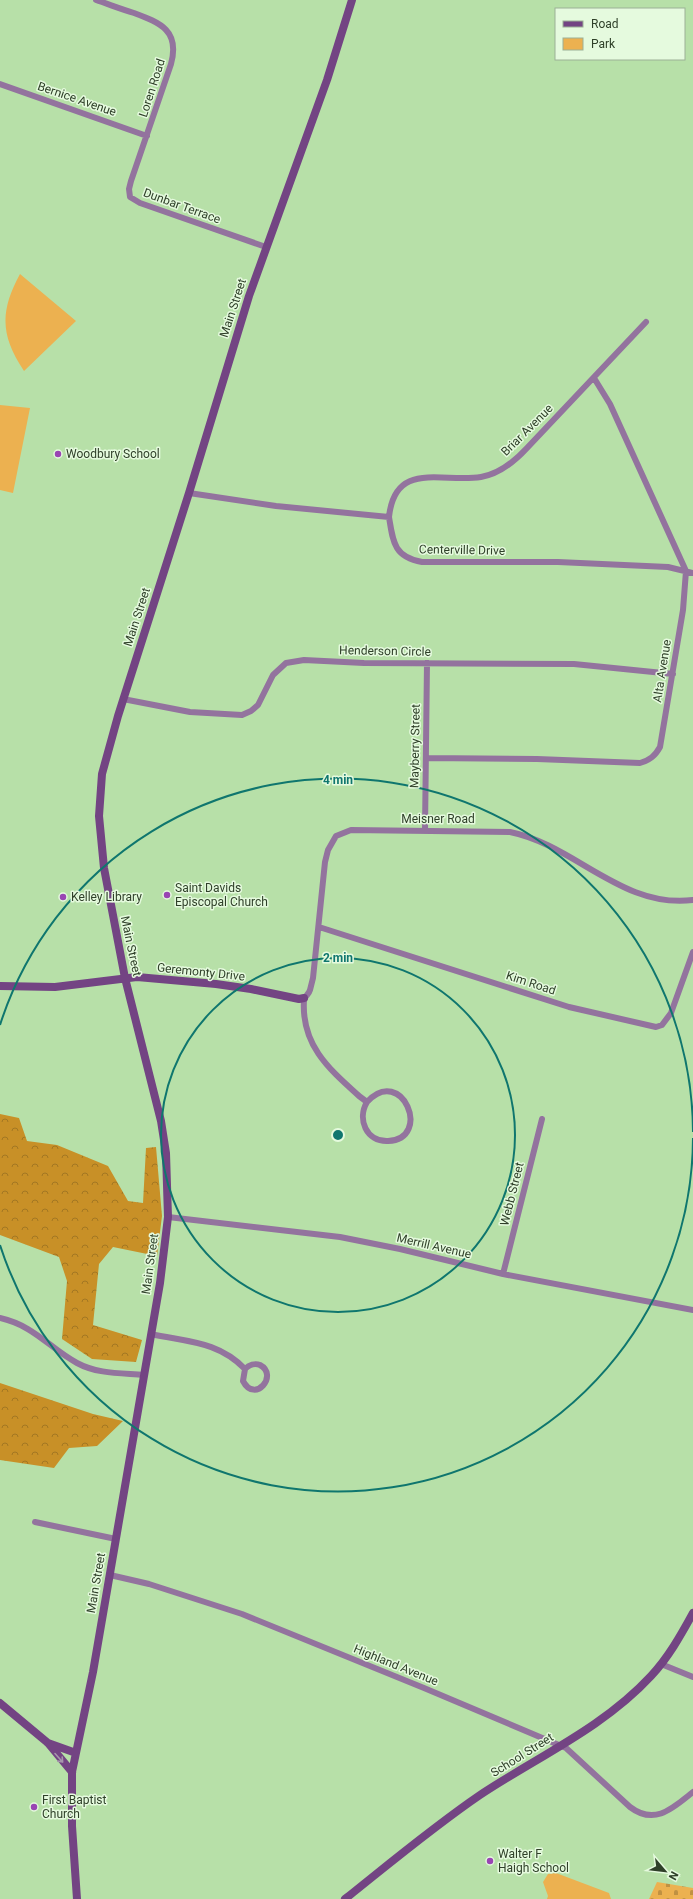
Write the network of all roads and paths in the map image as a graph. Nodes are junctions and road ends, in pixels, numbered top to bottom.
1 (96, 0) edge
2 (352, 0) edge
3 (0, 84) edge
4 (147, 136) junction
5 (266, 247) junction
6 (646, 322) dead end
7 (594, 378) junction
8 (189, 493) junction
9 (389, 517) junction
10 (686, 571) junction
11 (693, 573) edge
12 (427, 663) junction
13 (673, 674) junction
14 (123, 699) junction
15 (426, 758) junction
16 (425, 830) junction
17 (693, 900) edge
18 (319, 927) junction
19 (693, 952) edge
20 (125, 978) junction
21 (0, 986) edge
22 (304, 998) junction
23 (367, 1102) junction
24 (542, 1119) dead end
25 (168, 1217) junction
26 (503, 1274) junction
27 (693, 1310) edge
28 (0, 1318) edge
29 (151, 1334) junction
30 (245, 1369) junction
31 (144, 1375) junction
32 (35, 1522) dead end
33 (116, 1538) junction
34 (110, 1575) junction
35 (693, 1613) edge
36 (661, 1664) junction
37 (693, 1677) edge
38 (0, 1703) edge
39 (48, 1743) junction
40 (560, 1745) junction
41 (76, 1753) junction
42 (72, 1772) junction
43 (693, 1792) edge
44 (77, 1899) edge
45 (345, 1899) edge

1 - 4 street, Loren Road
2 - 5 main road, Main Street
3 - 4 street, Bernice Avenue
4 - 5 street, Dunbar Terrace
5 - 8 main road, Main Street
6 - 7 street, Briar Avenue
7 - 9 street, Briar Avenue
7 - 10 street, Alta Avenue
8 - 9 street
8 - 14 main road, Main Street
9 - 10 street, Centerville Drive
10 - 11 street, Centerville Drive
10 - 13 street, Alta Avenue
12 - 13 street, Henderson Circle
12 - 14 street, Henderson Circle
12 - 15 street, Mayberry Street
13 - 15 street, Alta Avenue
14 - 20 main road, Main Street
15 - 16 street, Mayberry Street
16 - 17 street, Meisner Road
16 - 18 street, Meisner Road
18 - 19 street, Kim Road
18 - 22 street, Meisner Road
20 - 21 main road, Geremonty Drive
20 - 22 main road, Geremonty Drive
20 - 25 main road, Main Street
22 - 23 street
23 - 23 street
24 - 26 street, Webb Street
25 - 26 street, Merrill Avenue
25 - 29 main road, Main Street
26 - 27 street, Merrill Avenue
28 - 31 street
29 - 30 street
29 - 31 main road, Main Street
30 - 30 street
31 - 33 main road, Main Street
32 - 33 street
33 - 34 main road, Main Street
34 - 40 street, Highland Avenue
34 - 41 main road, Main Street
35 - 36 main road, School Street
36 - 37 street
36 - 40 main road, School Street
38 - 39 main road
39 - 41 main road
39 -> 42 main road
40 - 43 street, Highland Avenue
40 - 45 main road, School Street
41 - 42 main road, Main Street
42 - 44 main road, Main Street

